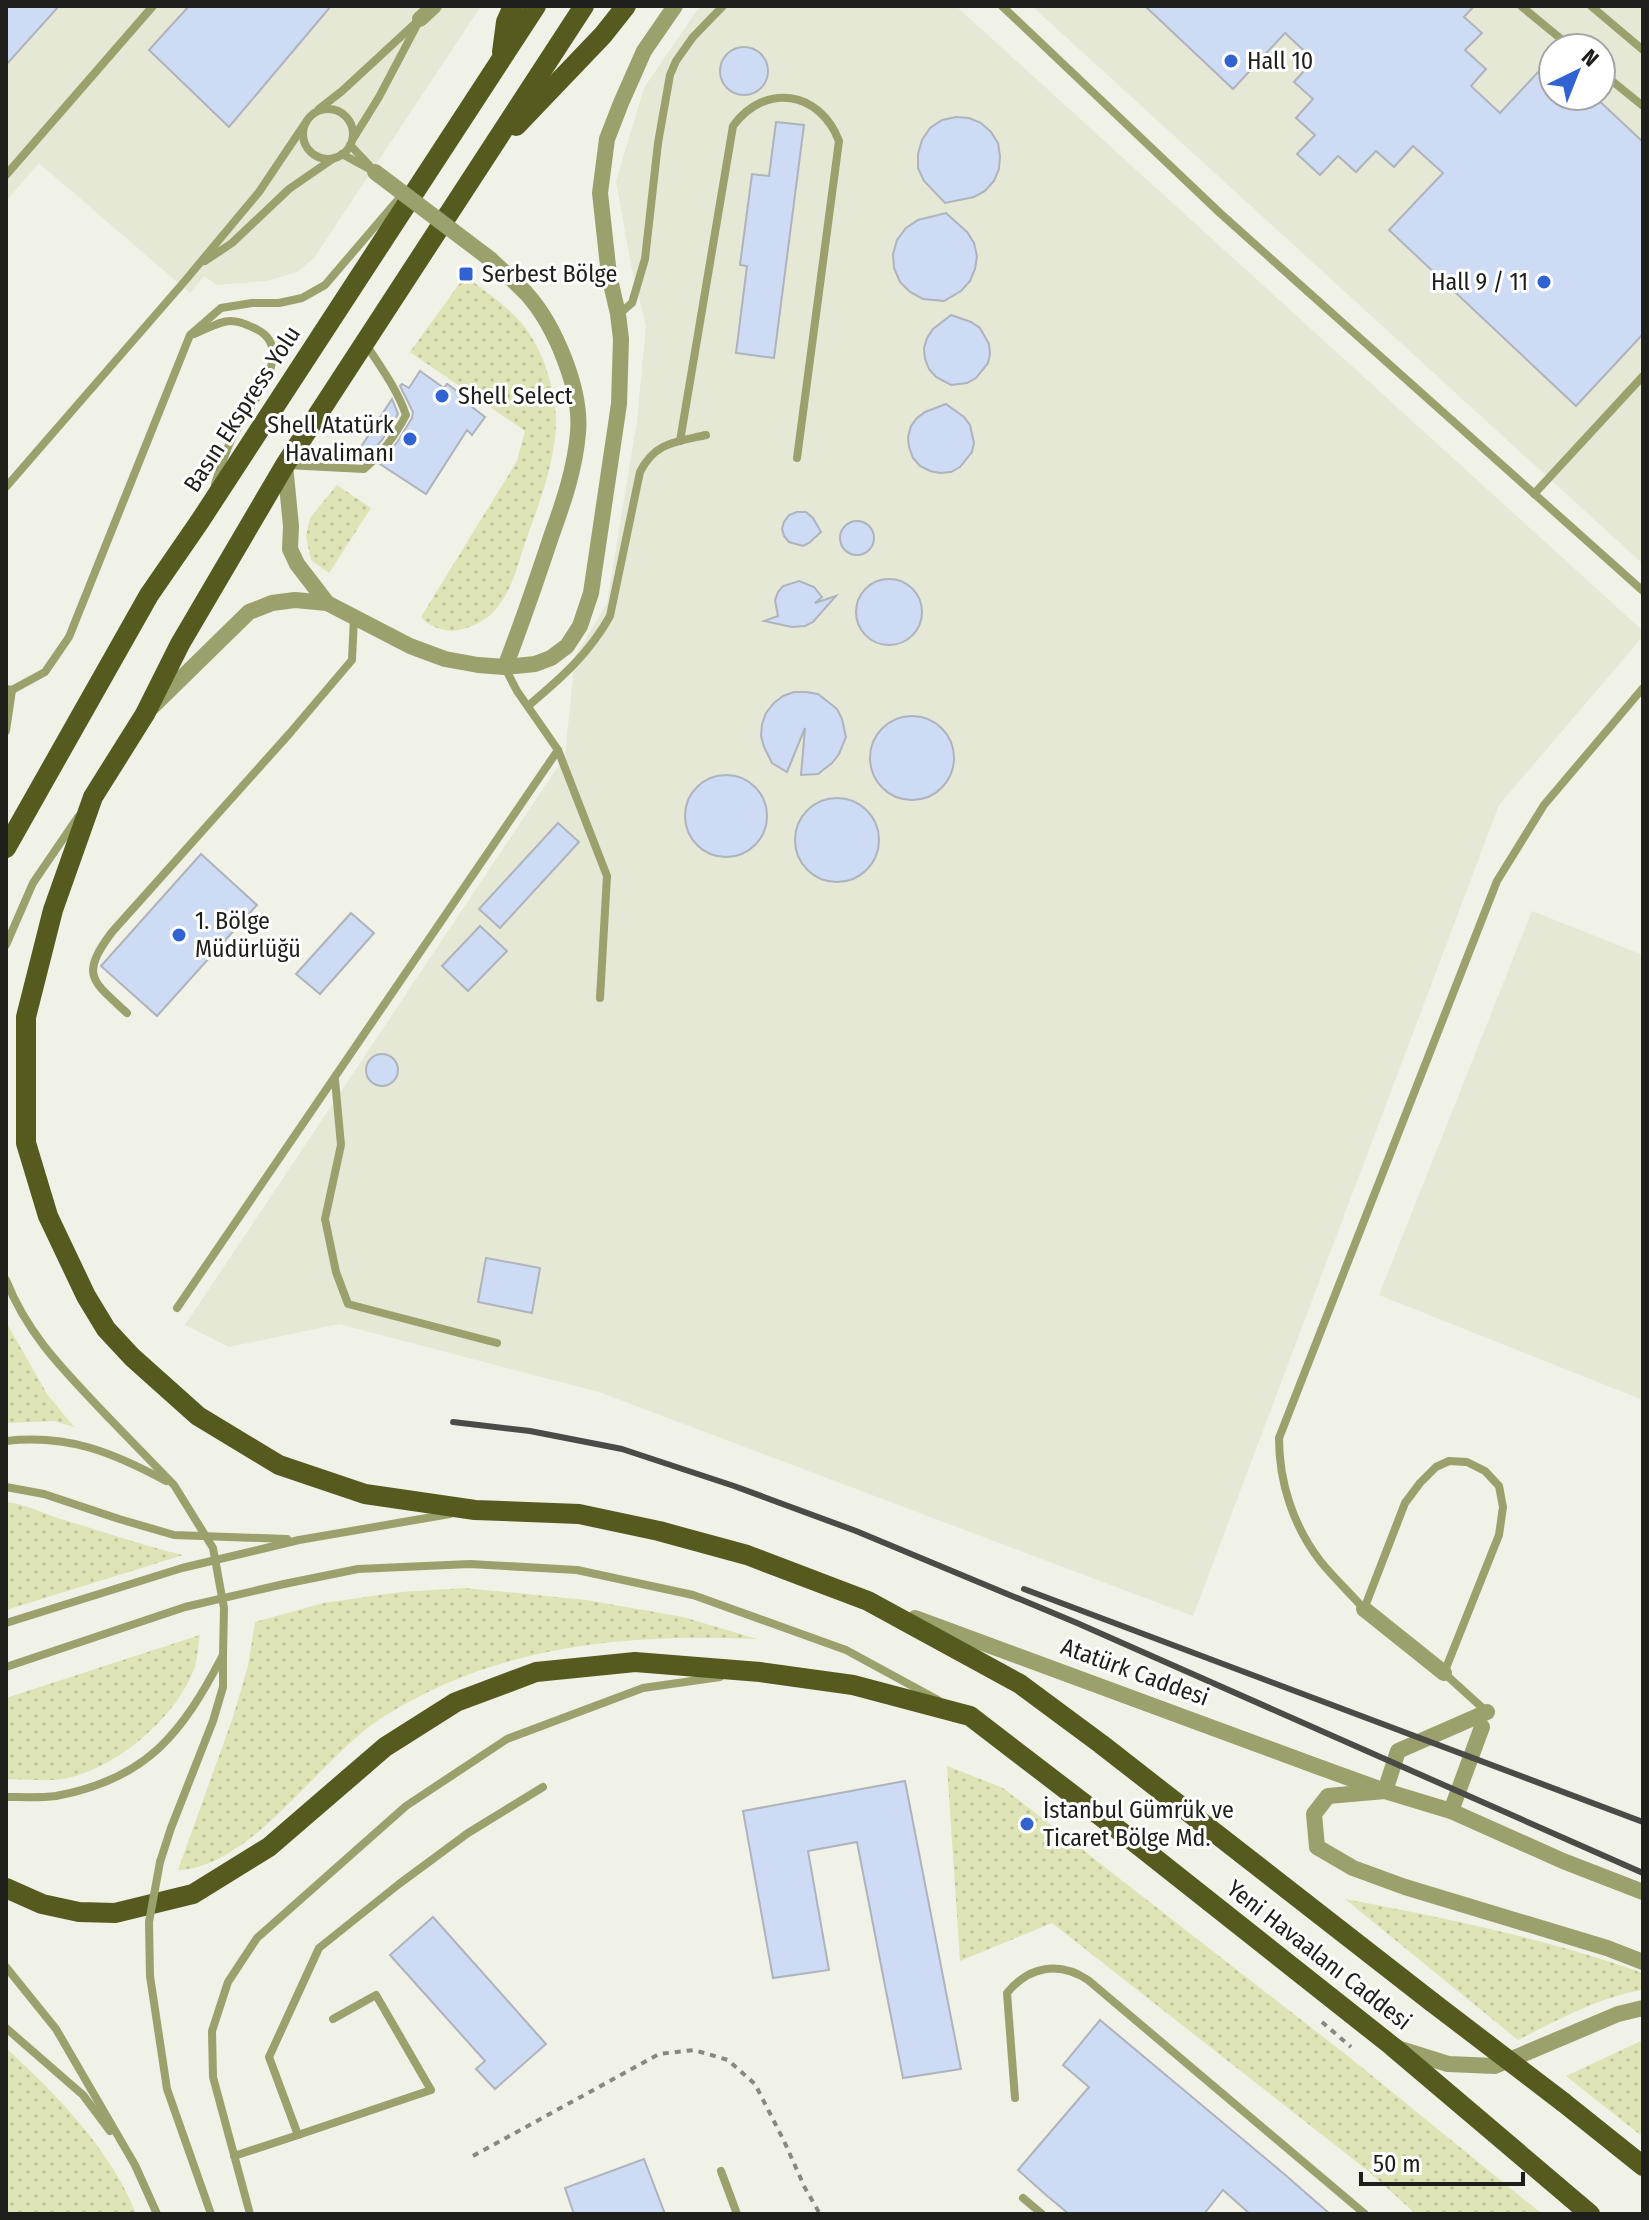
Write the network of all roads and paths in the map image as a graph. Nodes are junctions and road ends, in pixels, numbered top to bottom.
1 (153, 6) edge
2 (434, 6) edge
3 (513, 6) edge
4 (536, 6) edge
5 (584, 6) edge
6 (626, 6) edge
7 (675, 6) edge
8 (723, 6) edge
9 (1002, 6) edge
10 (1521, 6) edge
11 (1591, 6) edge
12 (420, 19) junction
13 (1553, 32) edge
14 (1643, 50) edge
15 (501, 60) junction
16 (1617, 85) edge
17 (1643, 106) edge
18 (315, 112) junction
19 (304, 125) junction
20 (351, 142) junction
21 (338, 156) junction
22 (485, 157) junction
23 (433, 160) junction
24 (375, 172) junction
25 (6, 175) edge
26 (198, 266) junction
27 (618, 314) junction
28 (190, 335) junction
29 (365, 343) junction
30 (1643, 376) edge
31 (706, 435) dead end
32 (680, 441) junction
33 (797, 458) dead end
34 (285, 465) junction
35 (6, 487) edge
36 (1534, 494) junction
37 (200, 521) junction
38 (1643, 591) edge
39 (327, 603) junction
40 (354, 616) junction
41 (505, 667) junction
42 (1643, 688) edge
43 (9, 689) edge
44 (528, 706) junction
45 (145, 714) junction
46 (6, 731) edge
47 (558, 750) junction
48 (93, 797) junction
49 (6, 848) edge
50 (6, 945) edge
51 (600, 998) dead end
52 (127, 1013) dead end
53 (335, 1079) junction
54 (6, 1280) edge
55 (177, 1308) dead end
56 (497, 1343) dead end
57 (6, 1441) edge
58 (174, 1485) junction
59 (6, 1487) edge
60 (475, 1510) junction
61 (299, 1540) junction
62 (868, 1601) junction
63 (1364, 1609) junction
64 (6, 1623) edge
65 (223, 1655) junction
66 (6, 1667) edge
67 (760, 1672) junction
68 (1444, 1673) junction
69 (970, 1716) junction
70 (1484, 1719) junction
71 (543, 1787) dead end
72 (1385, 1791) junction
73 (6, 1797) edge
74 (1451, 1811) junction
75 (6, 1888) edge
76 (1643, 1892) edge
77 (1643, 1962) edge
78 (6, 1967) edge
79 (1643, 2008) edge
80 (333, 2019) dead end
81 (1322, 2022) dead end
82 (6, 2028) edge
83 (1392, 2046) junction
84 (1351, 2047) dead end
85 (1015, 2098) dead end
86 (298, 2135) junction
87 (234, 2156) junction
88 (473, 2156) dead end
89 (135, 2165) junction
90 (1643, 2166) edge
91 (721, 2171) dead end
92 (1023, 2198) dead end
93 (157, 2214) edge
94 (211, 2214) edge
95 (250, 2214) edge
96 (737, 2214) edge
97 (820, 2214) edge
98 (1042, 2214) edge
99 (1365, 2214) edge
100 (1590, 2214) edge

1 - 25 lane
2 - 12 street
3 - 15 main road
4 - 15 main road, Basın Ekspress Yolu
5 - 22 main road
6 - 22 main road
7 - 27 street
8 - 27 lane
9 - 36 lane
10 - 13 lane
11 - 14 lane
12 - 18 lane
12 - 20 lane
15 - 23 main road, Basın Ekspress Yolu
16 - 17 lane
18 - 19 lane
18 - 20 lane
19 - 21 lane
19 - 26 lane
20 - 21 lane
20 - 24 lane
21 - 24 lane
21 - 26 lane
22 - 29 main road
23 - 28 lane
23 - 37 main road, Basın Ekspress Yolu
24 - 41 street, bridge
26 - 35 lane
27 - 41 street
28 - 37 lane
28 - 43 lane
29 - 34 main road
29 - 34 lane
30 - 36 lane
31 - 32 lane
32 - 33 lane
32 - 44 lane
34 - 39 street
34 - 45 main road
36 - 38 lane
37 - 49 main road, Basın Ekspress Yolu
39 - 40 street
39 - 45 street
40 - 41 street
40 - 52 lane
41 - 44 lane
42 - 63 lane
43 - 46 lane
44 - 47 lane
45 - 48 main road
47 - 51 lane
47 - 53 lane
48 - 50 lane
48 - 60 main road
53 - 55 lane
53 - 56 lane
54 - 58 lane, bridge
57 - 58 lane, bridge
58 - 65 lane, bridge
59 - 61 lane
60 - 61 lane
60 - 62 main road
61 - 64 lane
62 - 72 street, Atatürk Caddesi
62 - 90 main road, bridge
63 - 68 street
63 - 68 lane
65 - 73 lane
65 - 94 lane, bridge
66 - 69 lane
67 - 69 main road
67 - 75 main road
67 - 87 lane
68 - 70 lane
69 - 83 main road, Yeni Havaalanı Caddesi
70 - 72 street
70 - 74 street
71 - 86 lane
72 - 74 street, Atatürk Caddesi
72 - 77 street, Atatürk Caddesi
74 - 76 street, Atatürk Caddesi
78 - 89 lane
79 - 83 street
80 - 86 lane
81 - 84 path
82 - 89 lane
83 - 100 main road, Yeni Havaalanı Caddesi
85 - 99 lane
86 - 87 lane
87 - 95 lane
88 - 97 path
89 - 93 lane
91 - 96 lane
92 - 98 lane

